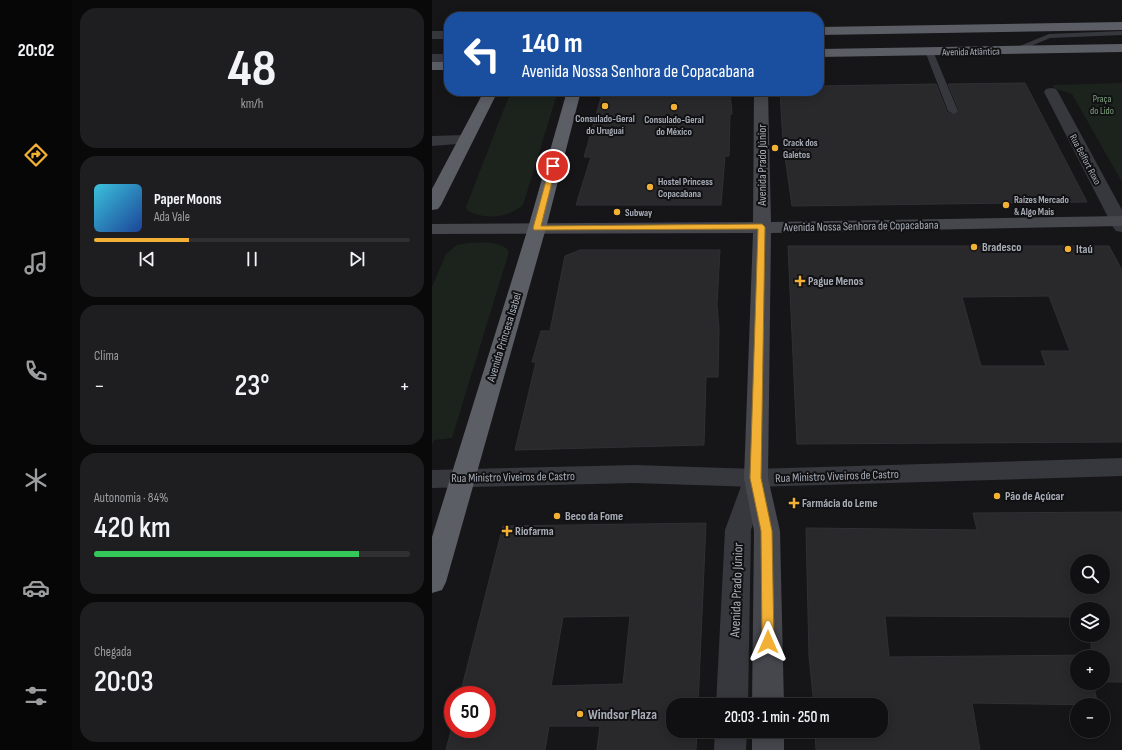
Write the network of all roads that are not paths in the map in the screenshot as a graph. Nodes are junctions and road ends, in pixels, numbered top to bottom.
1 (1122, 26) edge
2 (824, 31) edge
3 (1122, 33) edge
4 (432, 35) edge
5 (444, 35) edge
6 (1122, 48) edge
7 (1014, 50) junction
8 (928, 52) junction
9 (824, 53) edge
10 (432, 58) edge
11 (444, 58) edge
12 (432, 66) edge
13 (444, 66) edge
14 (1051, 92) dead end
15 (488, 96) edge
16 (573, 96) edge
17 (761, 96) edge
18 (953, 111) dead end
19 (465, 140) junction
20 (432, 141) edge
21 (432, 205) edge
22 (1121, 223) edge
23 (762, 227) junction
24 (536, 228) junction
25 (432, 229) edge
26 (1122, 467) edge
27 (463, 477) junction
28 (756, 478) junction
29 (432, 479) edge
30 (432, 582) edge
31 (732, 698) edge
32 (768, 698) edge
33 (731, 738) edge
34 (768, 738) edge
35 (730, 750) edge
36 (768, 750) edge

1 - 2 highway, Avenida Atlântica
3 - 7 lane
4 - 5 street
6 - 7 highway, Avenida Atlântica
7 - 8 highway, Avenida Atlântica
8 - 9 highway, Avenida Atlântica
8 - 18 lane
10 - 11 street
12 - 13 highway
14 - 22 street, Rua Belfort Roxo
15 - 19 highway
16 - 24 highway, Avenida Princesa Isabel
17 - 23 main road, Avenida Prado Júnior
19 - 20 street
19 - 21 highway
22 - 23 main road, Avenida Nossa Senhora de Copacabana
23 - 24 main road, Avenida Nossa Senhora de Copacabana
23 - 28 main road, Avenida Prado Júnior
24 - 25 main road, Avenida Nossa Senhora de Copacabana
24 - 27 highway, Avenida Princesa Isabel
26 - 28 street, Rua Ministro Viveiros de Castro
27 - 28 street, Rua Ministro Viveiros de Castro
27 - 29 street, Rua Ministro Viveiros de Castro
27 - 30 highway, Avenida Princesa Isabel
28 - 31 street, Avenida Prado Júnior
28 - 32 main road, Avenida Prado Júnior
33 - 35 street
34 - 36 main road

